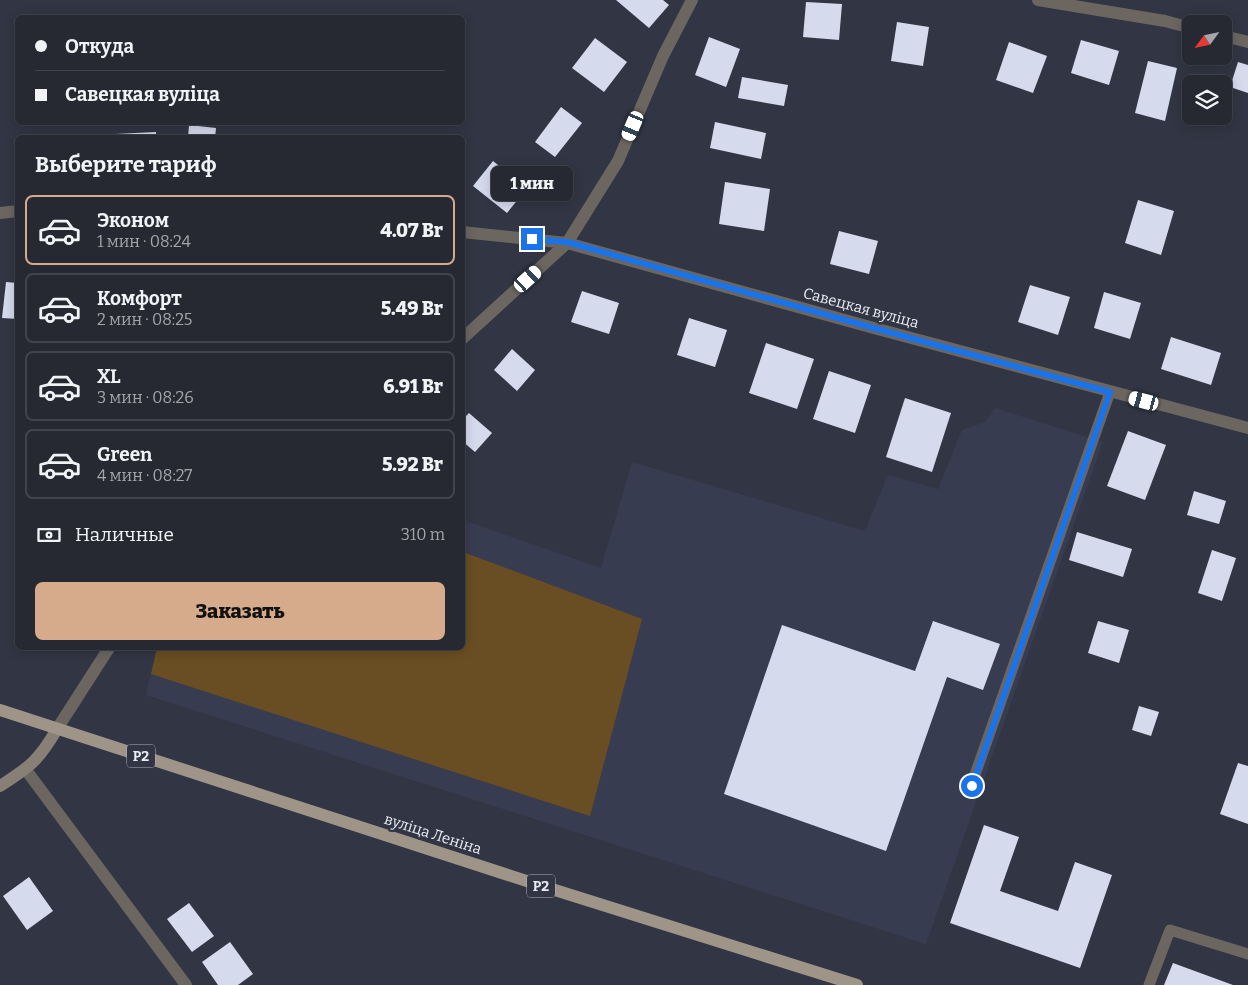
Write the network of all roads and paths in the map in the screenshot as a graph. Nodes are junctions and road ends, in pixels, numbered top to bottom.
1 (692, 0) edge
2 (1038, 0) edge
3 (1182, 26) edge
4 (1232, 38) edge
5 (1248, 42) edge
6 (15, 211) edge
7 (0, 213) edge
8 (465, 232) edge
9 (567, 242) junction
10 (465, 336) edge
11 (1110, 392) junction
12 (1248, 428) edge
13 (108, 650) edge
14 (0, 710) edge
15 (57, 729) junction
16 (26, 770) junction
17 (0, 786) edge
18 (972, 786) dead end
19 (1248, 954) edge
20 (186, 985) edge
21 (857, 985) edge
22 (1149, 985) edge

1 - 9 street
2 - 3 street
4 - 5 street
6 - 7 street
8 - 9 street, Савецкая вуліца
9 - 10 street
9 - 11 street, Савецкая вуліца
11 - 12 street, Савецкая вуліца
11 - 18 lane
13 - 15 street
14 - 15 main road, вуліца Леніна / Р2
15 - 16 street
15 - 21 main road, вуліца Леніна / Р2
16 - 17 street
16 - 20 street
19 - 22 lane

